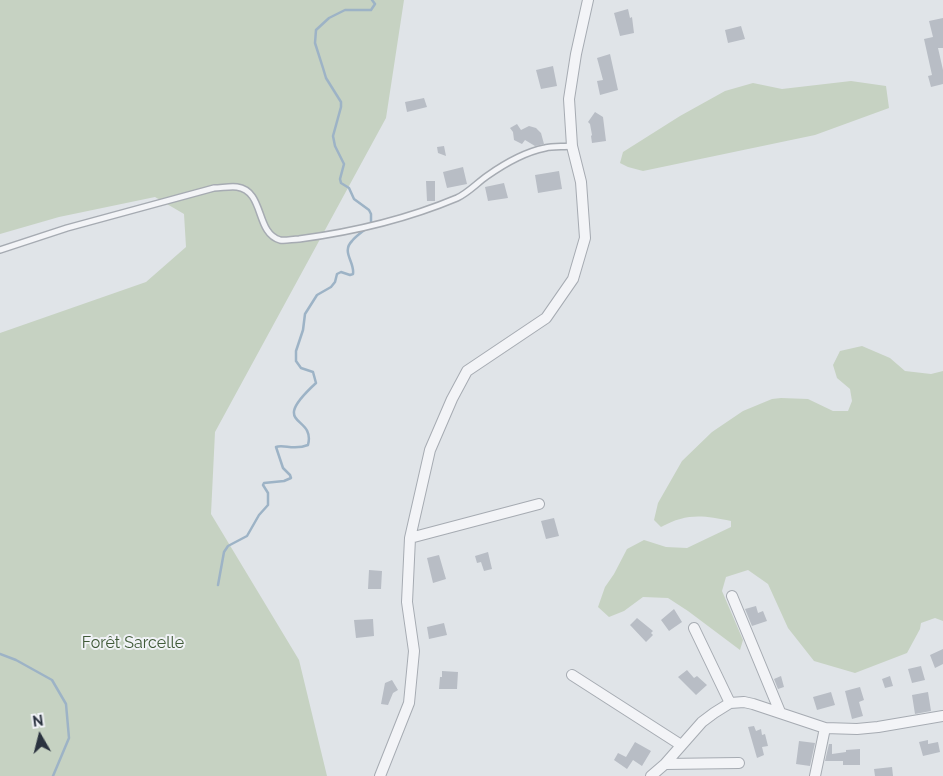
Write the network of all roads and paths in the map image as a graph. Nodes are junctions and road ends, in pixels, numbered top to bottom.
1 (588, 0) edge
2 (572, 146) junction
3 (0, 250) edge
4 (539, 504) dead end
5 (410, 538) junction
6 (732, 596) dead end
7 (694, 628) dead end
8 (572, 675) dead end
9 (730, 703) junction
10 (780, 712) junction
11 (943, 716) edge
12 (825, 728) junction
13 (681, 745) junction
14 (739, 763) dead end
15 (665, 764) junction
16 (380, 776) edge
17 (651, 776) edge
18 (815, 776) edge

1 - 2 street
2 - 3 lane
2 - 5 street
4 - 5 street
5 - 16 street
6 - 10 street
7 - 9 street
8 - 13 street
9 - 10 street
9 - 13 street
10 - 12 street
11 - 12 street
12 - 18 street
13 - 15 street
14 - 15 street
15 - 17 street

